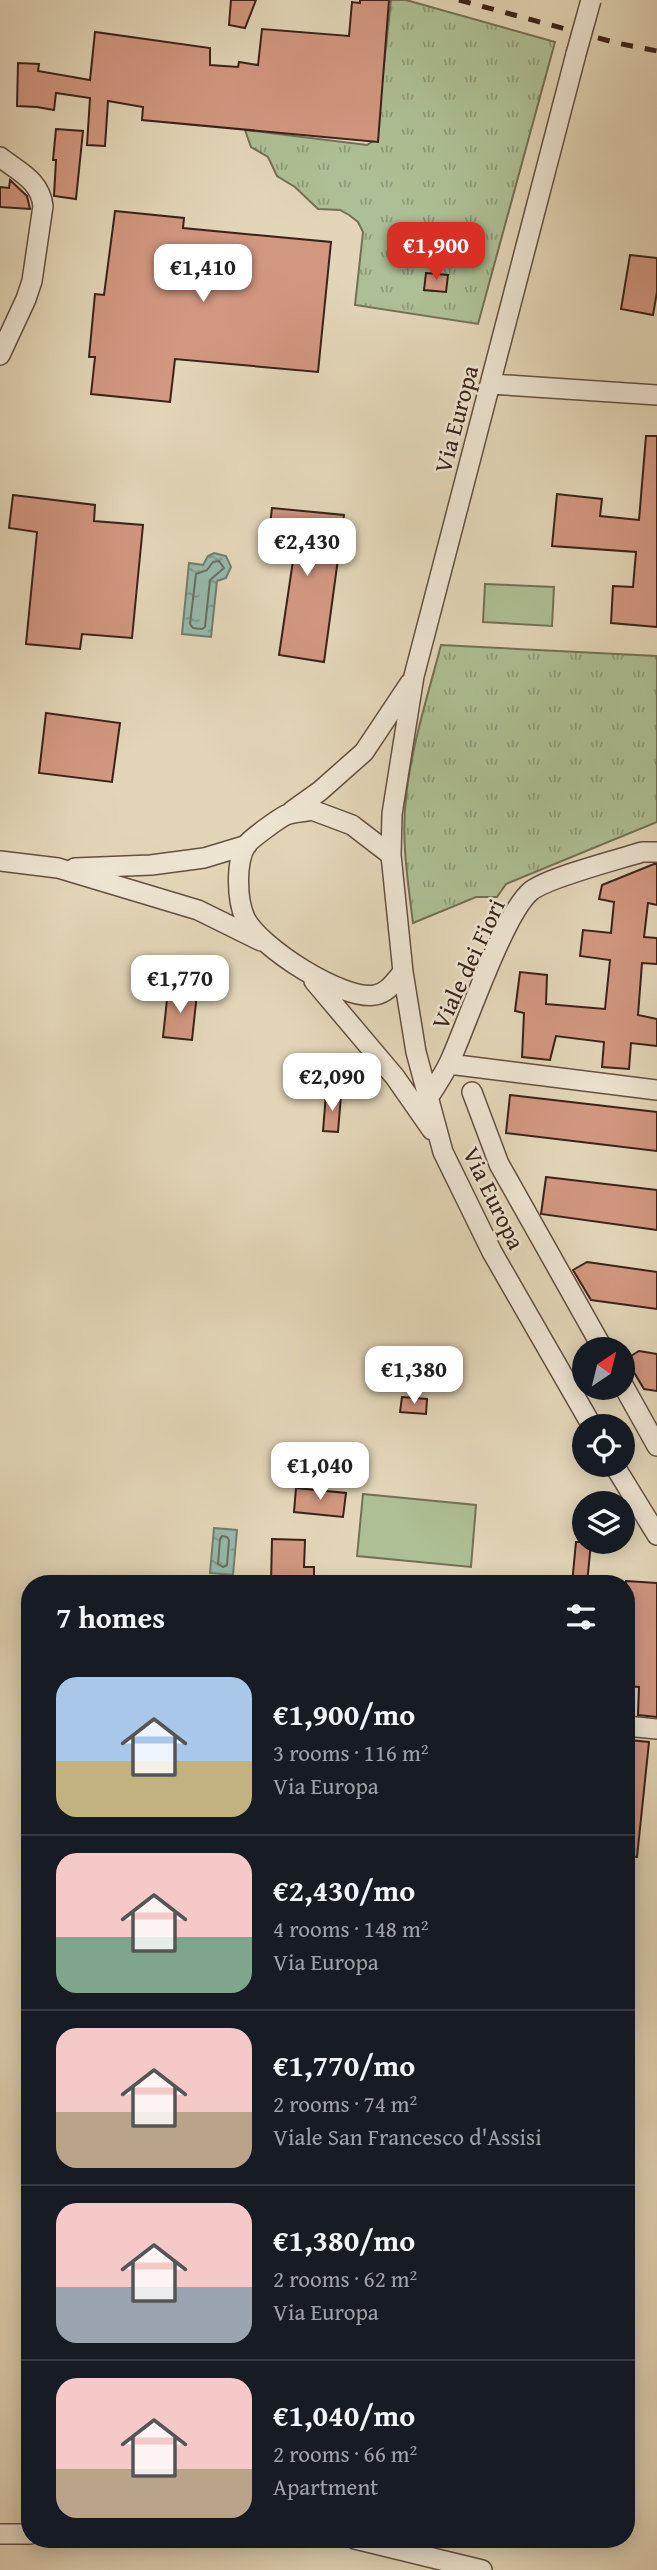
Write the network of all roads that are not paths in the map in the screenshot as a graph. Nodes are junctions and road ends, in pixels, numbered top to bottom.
1 (590, 0) edge
2 (0, 157) edge
3 (0, 355) edge
4 (491, 384) junction
5 (657, 395) edge
6 (414, 676) junction
7 (286, 814) junction
8 (247, 845) junction
9 (657, 852) edge
10 (391, 855) junction
11 (0, 861) edge
12 (58, 868) junction
13 (265, 942) junction
14 (403, 972) junction
15 (309, 974) junction
16 (449, 1064) junction
17 (657, 1090) edge
18 (472, 1092) dead end
19 (428, 1098) junction
20 (440, 1143) junction
21 (596, 1337) edge
22 (631, 1400) edge
23 (585, 1414) edge
24 (657, 1446) edge
25 (621, 1477) edge
26 (637, 1506) junction
27 (657, 1507) edge
28 (657, 1535) edge
29 (635, 1727) edge
30 (657, 1729) edge
31 (21, 2534) edge
32 (0, 2535) edge
33 (392, 2548) edge
34 (482, 2570) edge

1 - 4 street, Via Europa, bridge
2 - 3 street
4 - 5 street
4 - 6 street, Via Europa
6 - 7 street
6 - 10 street, Via Europa
7 - 8 street
7 - 10 street
8 - 12 street
8 - 13 street
9 - 16 street, Viale dei Fiori
10 - 14 street
11 - 12 street
12 - 13 street
13 - 15 street
14 - 15 street
14 - 19 street, Via Europa
15 - 20 street
16 - 17 street, Viale dei Fiori
16 - 19 street, Viale dei Fiori
18 - 21 street
19 - 20 street, Via Europa
20 - 23 street, Via Europa
22 - 24 street
25 - 26 street
26 - 27 street
26 - 28 street
29 - 30 street
31 - 32 street
33 - 34 street

